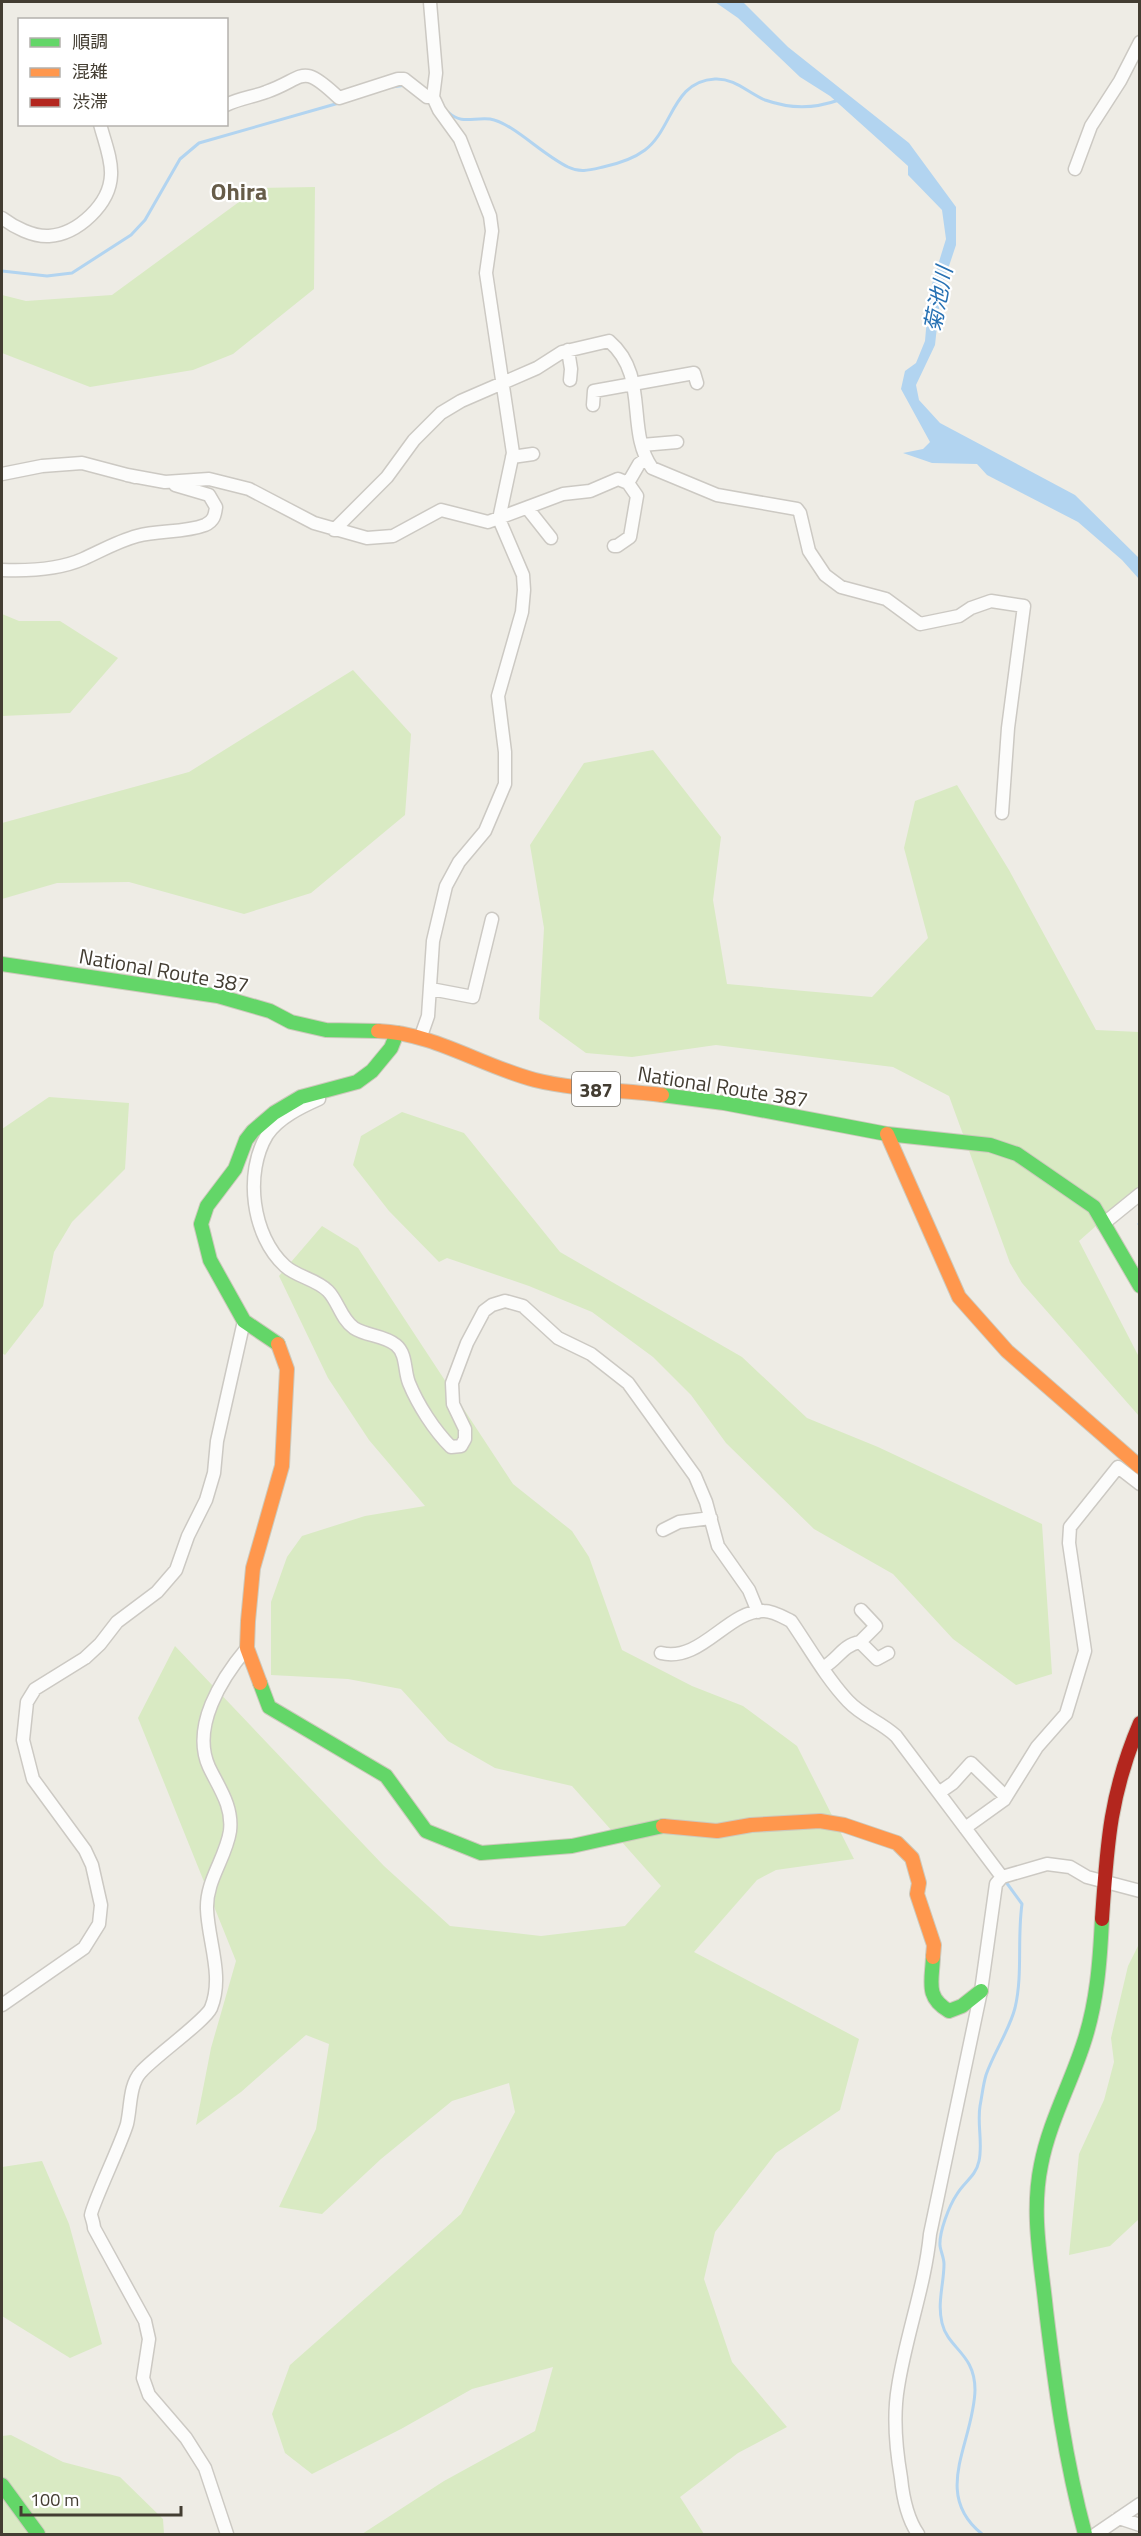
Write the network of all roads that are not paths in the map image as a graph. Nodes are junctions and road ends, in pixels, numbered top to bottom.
1 (430, 2) edge
2 (1140, 42) edge
3 (433, 97) junction
4 (228, 104) edge
5 (100, 126) edge
6 (1075, 168) dead end
7 (2, 218) edge
8 (568, 350) junction
9 (570, 380) dead end
10 (697, 383) dead end
11 (502, 384) junction
12 (633, 384) junction
13 (593, 405) dead end
14 (677, 442) dead end
15 (642, 445) junction
16 (533, 454) dead end
17 (512, 457) junction
18 (646, 459) junction
19 (2, 474) edge
20 (127, 475) junction
21 (628, 483) junction
22 (528, 509) junction
23 (499, 519) junction
24 (334, 530) junction
25 (551, 538) dead end
26 (614, 546) dead end
27 (2, 570) edge
28 (1002, 813) dead end
29 (492, 919) dead end
30 (2, 964) edge
31 (431, 989) junction
32 (397, 1033) junction
33 (421, 1036) junction
34 (321, 1092) junction
35 (887, 1134) junction
36 (1140, 1194) edge
37 (1103, 1224) junction
38 (1140, 1286) edge
39 (244, 1321) junction
40 (1140, 1467) edge
41 (1140, 1484) edge
42 (711, 1518) junction
43 (663, 1530) dead end
44 (861, 1610) dead end
45 (758, 1612) junction
46 (860, 1642) junction
47 (247, 1648) junction
48 (661, 1653) dead end
49 (888, 1653) dead end
50 (824, 1667) junction
51 (1140, 1723) edge
52 (940, 1792) junction
53 (1006, 1797) junction
54 (965, 1828) junction
55 (1002, 1877) junction
56 (1104, 1882) junction
57 (1140, 1891) edge
58 (981, 1991) junction
59 (2, 2005) edge
60 (2, 2485) edge
61 (1140, 2504) edge
62 (1119, 2518) junction
63 (1140, 2525) edge
64 (38, 2535) edge
65 (227, 2535) edge
66 (918, 2535) edge
67 (1085, 2535) edge
68 (1096, 2535) edge

1 - 3 street
2 - 6 street
3 - 4 street
3 - 11 street
5 - 7 street
8 - 9 street
8 - 11 street
8 - 12 street
10 - 12 street
11 - 17 street
11 - 24 street
12 - 13 street
12 - 15 street
14 - 15 street
15 - 18 street
16 - 17 street
17 - 23 street
18 - 21 street
18 - 28 street
19 - 20 street
20 - 24 street
20 - 27 street
21 - 22 street
21 - 26 street
22 - 23 street
22 - 25 street
23 - 24 street
23 - 31 street
29 - 31 street
30 - 32 main road, National Route 387 / 387
31 - 33 street
32 - 33 main road, National Route 387 / 387
32 - 34 main road
33 - 35 main road, National Route 387 / 387
34 - 39 main road
34 - 42 street
35 - 37 main road, National Route 387 / 387
35 - 40 main road
36 - 37 street
37 - 38 main road, National Route 387 / 387
39 - 47 main road
39 - 59 street
41 - 53 street
42 - 43 street
42 - 45 street
44 - 46 street
45 - 48 street
45 - 50 street
46 - 49 street
46 - 50 street
47 - 58 main road
47 - 65 street
50 - 52 street
51 - 56 main road
52 - 53 street
52 - 54 street
53 - 54 street
54 - 55 street
55 - 56 street
55 - 58 street
56 - 57 street
56 - 67 main road
58 - 66 street
60 - 64 main road
61 - 62 street
62 - 63 street
62 - 68 street

